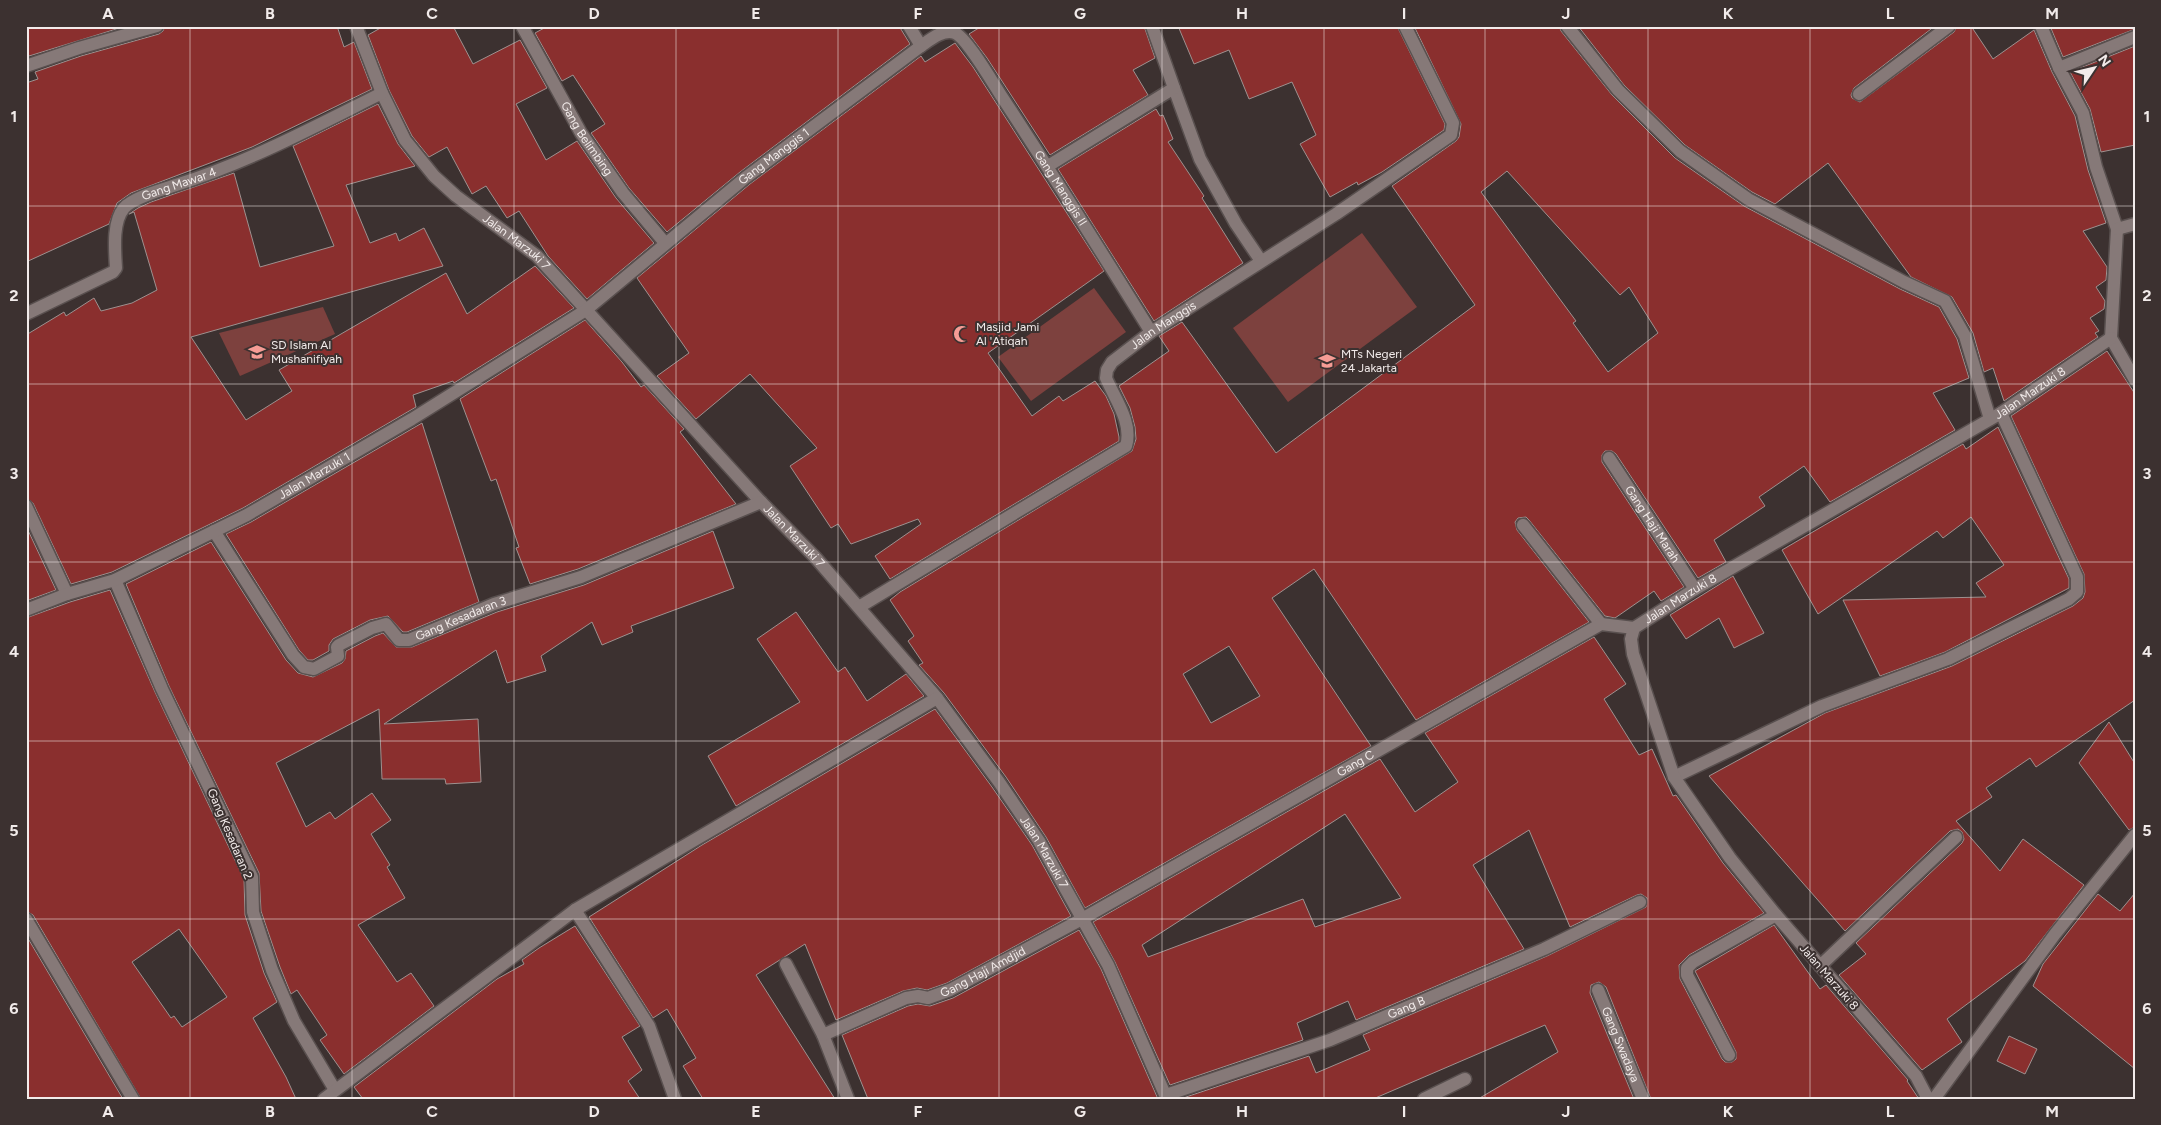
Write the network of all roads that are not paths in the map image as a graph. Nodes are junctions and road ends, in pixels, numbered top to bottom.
1 (157, 26) edge
2 (356, 26) edge
3 (522, 26) edge
4 (909, 26) edge
5 (1152, 26) edge
6 (1406, 26) edge
7 (1567, 26) edge
8 (1949, 26) edge
9 (2041, 26) edge
10 (2135, 37) edge
11 (921, 46) junction
12 (969, 47) joint
13 (26, 66) edge
14 (2059, 68) junction
15 (1174, 88) junction
16 (382, 93) junction
17 (1859, 94) dead end
18 (1048, 166) junction
19 (2135, 224) edge
20 (2116, 229) junction
21 (665, 243) junction
22 (1261, 261) junction
23 (586, 310) junction
24 (26, 314) edge
25 (1151, 332) junction
26 (2111, 338) junction
27 (2135, 380) edge
28 (2001, 413) junction
29 (1990, 420) junction
30 (1609, 458) dead end
31 (761, 502) junction
32 (26, 506) edge
33 (1523, 525) dead end
34 (214, 531) junction
35 (115, 580) junction
36 (1695, 589) junction
37 (67, 594) junction
38 (859, 607) junction
39 (26, 610) edge
40 (1601, 624) junction
41 (1634, 628) junction
42 (937, 698) junction
43 (1674, 777) junction
44 (2135, 835) edge
45 (1956, 837) dead end
46 (1640, 902) dead end
47 (575, 910) junction
48 (1776, 915) junction
49 (26, 919) edge
50 (1082, 919) junction
51 (786, 964) dead end
52 (1820, 966) junction
53 (1598, 990) dead end
54 (823, 1035) junction
55 (1729, 1055) dead end
56 (1465, 1079) dead end
57 (335, 1090) junction
58 (1166, 1097) edge
59 (133, 1099) edge
60 (324, 1099) edge
61 (675, 1099) edge
62 (848, 1099) edge
63 (1424, 1099) edge
64 (1643, 1099) edge
65 (1928, 1099) edge
66 (1934, 1099) edge

1 - 13 street
2 - 16 street, Jalan Marzuki 7
3 - 21 street, Gang Belimbing
4 - 11 street
5 - 15 street
6 - 22 street, Jalan Manggis
7 - 29 street
8 - 17 street
9 - 14 street
10 - 14 street
11 - 12 street, Gang Manggis 1
11 - 21 street, Gang Manggis 1
12 - 18 street, Gang Manggis II
14 - 20 street
15 - 18 street
15 - 22 street
16 - 23 street, Jalan Marzuki 7
16 - 24 street, Gang Mawar 4
18 - 25 street, Gang Manggis II
19 - 20 street
20 - 26 street
21 - 23 street, Gang Manggis 1
22 - 25 street, Jalan Manggis
23 - 31 street, Jalan Marzuki 7
23 - 34 street, Jalan Marzuki 1
25 - 38 street, Jalan Manggis
26 - 27 street
26 - 28 street, Jalan Marzuki 8
28 - 29 street, Jalan Marzuki 8
28 - 43 street
29 - 36 street, Jalan Marzuki 8
30 - 36 street, Gang Haji Marah
31 - 34 street, Gang Kesadaran 3
31 - 38 street, Jalan Marzuki 7
32 - 37 street
33 - 40 street
34 - 35 street, Jalan Marzuki 1
35 - 37 street, Jalan Marzuki 1
35 - 57 street, Gang Kesadaran 2
36 - 41 street, Jalan Marzuki 8
37 - 39 street, Jalan Marzuki 1
38 - 42 street, Jalan Marzuki 7
40 - 41 street
40 - 50 street, Gang C
41 - 43 street, Jalan Marzuki 8
42 - 47 street
42 - 50 street, Jalan Marzuki 7
43 - 48 street, Jalan Marzuki 8
44 - 66 street
45 - 52 street
46 - 58 street, Gang B
47 - 57 street
47 - 61 street
48 - 52 street, Jalan Marzuki 8
48 - 55 street
49 - 59 street
50 - 54 street, Gang Haji Amdjid
50 - 58 street, Jalan Marzuki 7
51 - 54 street
52 - 65 street, Jalan Marzuki 8
53 - 64 street, Gang Swadaya
54 - 62 street
56 - 63 street
57 - 60 street

